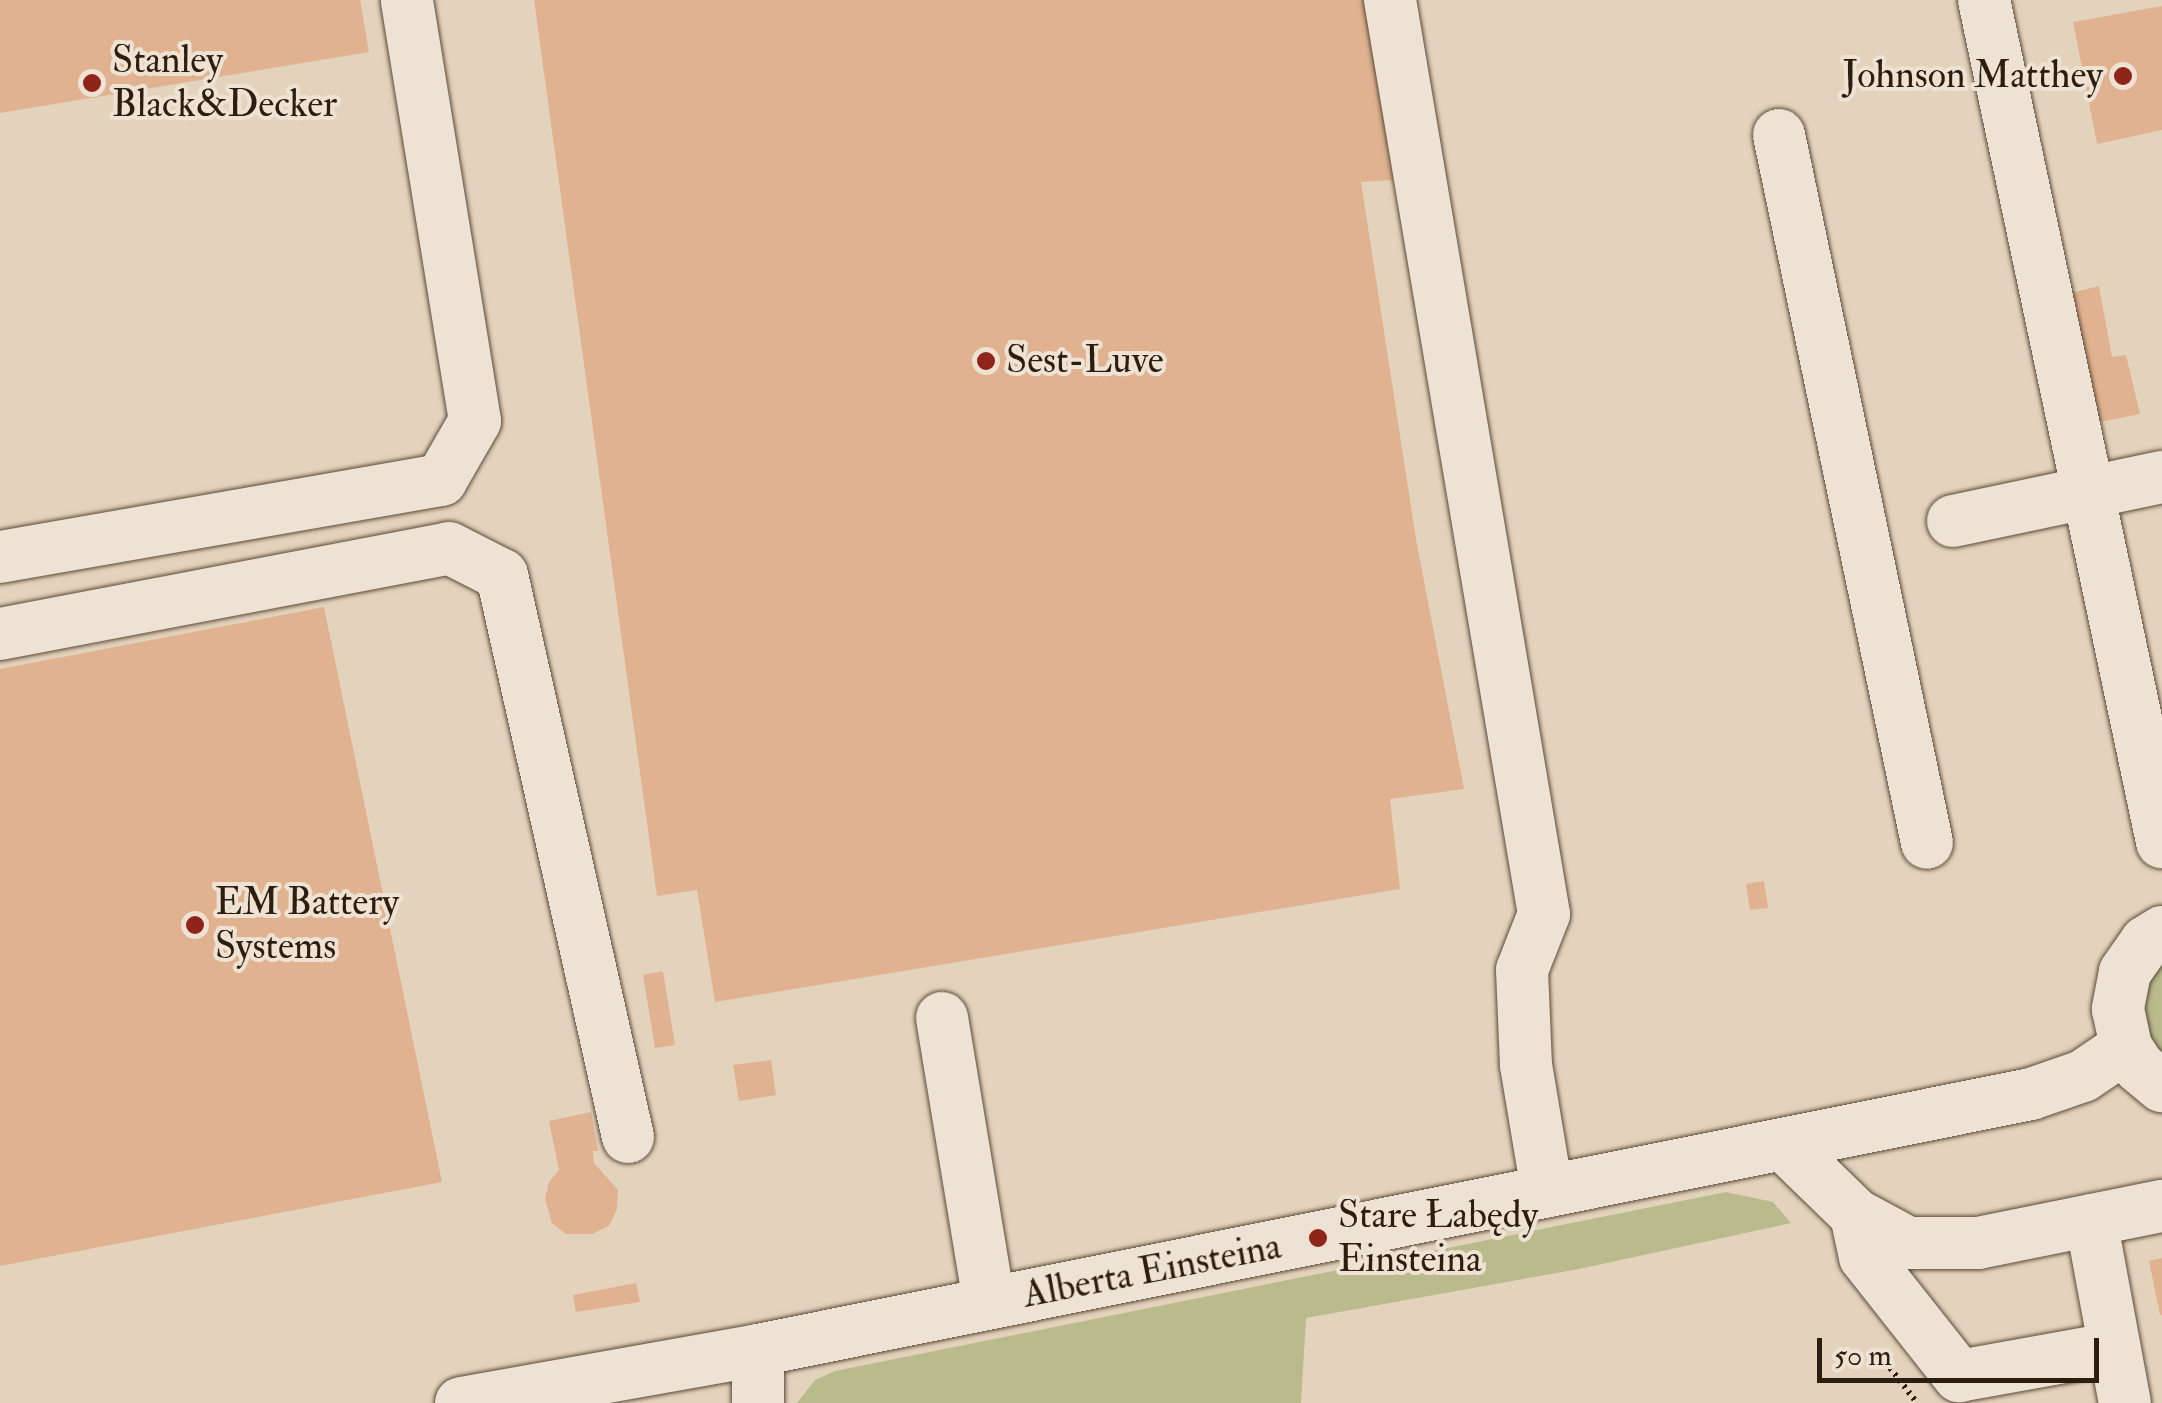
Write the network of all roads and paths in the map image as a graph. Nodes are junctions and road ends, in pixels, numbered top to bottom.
1 (407, 0) edge
2 (1390, 0) edge
3 (1984, 0) edge
4 (1779, 135) dead end
5 (2162, 477) edge
6 (2089, 494) junction
7 (1953, 521) dead end
8 (0, 557) edge
9 (0, 634) edge
10 (2153, 754) edge
11 (2162, 842) edge
12 (1927, 843) dead end
13 (2162, 932) edge
14 (942, 1018) dead end
15 (2126, 1047) junction
16 (2162, 1086) edge
17 (628, 1137) dead end
18 (1783, 1144) junction
19 (1547, 1191) junction
20 (2162, 1206) edge
21 (1856, 1215) junction
22 (2090, 1220) junction
23 (989, 1304) junction
24 (2115, 1348) junction
25 (758, 1350) junction
26 (1881, 1356) dead end
27 (461, 1403) edge
28 (758, 1403) edge
29 (1917, 1403) edge
30 (2125, 1403) edge

1 - 8 street
2 - 19 street
3 - 6 street
4 - 12 street
5 - 6 street
6 - 7 street
6 - 10 street
9 - 17 street
10 - 11 street
13 - 15 street
14 - 23 street
15 - 16 street
15 - 18 street, Alberta Einsteina
18 - 19 street, Alberta Einsteina
18 - 21 street
19 - 23 street, Alberta Einsteina
20 - 22 street
21 - 22 street
21 - 24 street
22 - 24 street
23 - 25 street, Alberta Einsteina
24 - 30 street
25 - 27 street, Alberta Einsteina
25 - 28 street
26 - 29 path

